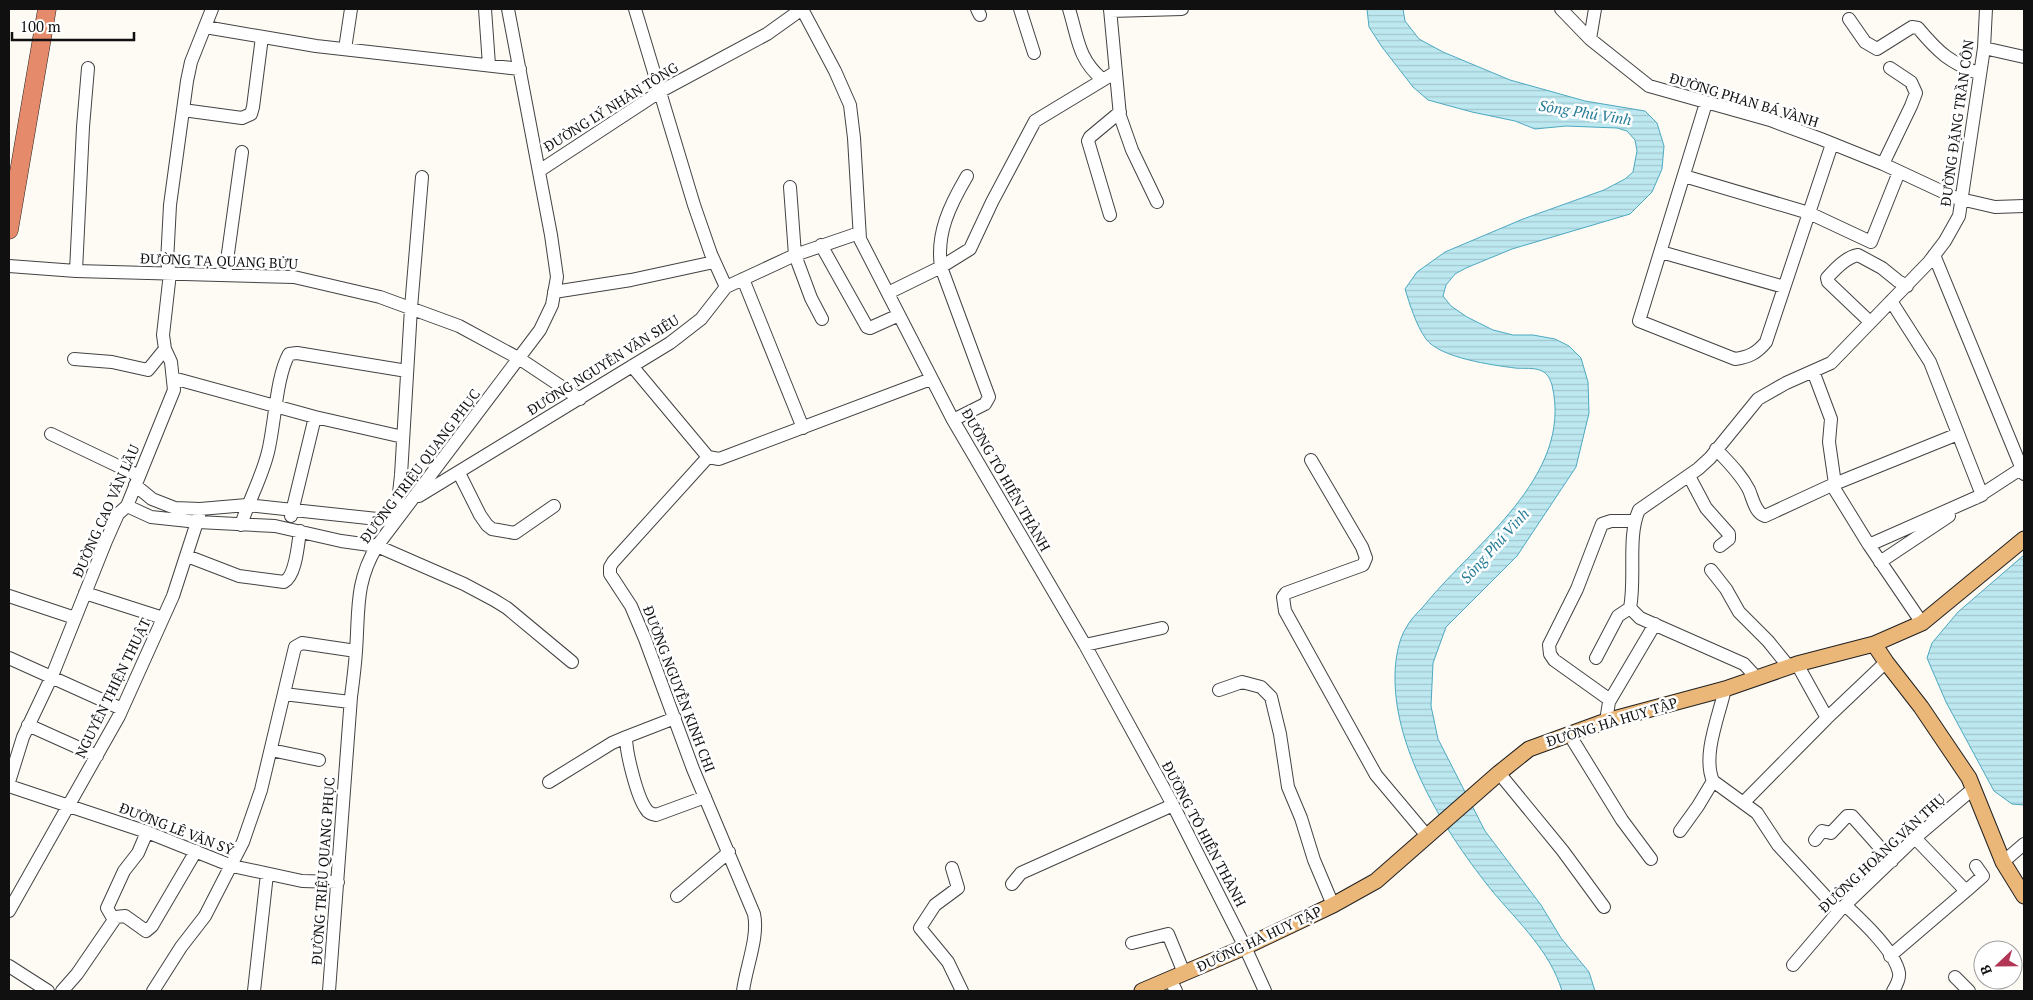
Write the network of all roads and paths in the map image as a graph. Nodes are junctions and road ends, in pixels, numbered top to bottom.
1 (47, 9) edge
2 (211, 9) edge
3 (351, 9) edge
4 (485, 9) edge
5 (508, 9) edge
6 (635, 9) edge
7 (802, 9) edge
8 (1020, 9) edge
9 (1069, 9) edge
10 (1182, 9) edge
11 (1561, 9) edge
12 (1595, 9) edge
13 (1986, 9) edge
14 (1110, 10) edge
15 (1849, 20) dead end
16 (205, 27) junction
17 (262, 38) junction
18 (1590, 39) junction
19 (1984, 48) junction
20 (345, 49) junction
21 (1034, 53) dead end
22 (2024, 57) edge
23 (488, 65) junction
24 (88, 68) dead end
25 (1890, 68) dead end
26 (520, 69) junction
27 (1116, 72) junction
28 (1980, 74) junction
29 (1102, 79) junction
30 (661, 91) junction
31 (1706, 103) junction
32 (183, 110) junction
33 (1120, 112) junction
34 (1832, 144) junction
35 (242, 152) dead end
36 (1883, 164) junction
37 (539, 171) junction
38 (1899, 172) junction
39 (967, 176) dead end
40 (1684, 176) junction
41 (422, 177) dead end
42 (790, 187) dead end
43 (1960, 199) junction
44 (1157, 202) dead end
45 (2024, 209) edge
46 (1809, 213) junction
47 (1110, 214) dead end
48 (9, 230) edge
49 (859, 233) junction
50 (821, 245) junction
51 (1661, 252) junction
52 (795, 255) junction
53 (1934, 255) junction
54 (714, 262) junction
55 (9, 266) edge
56 (941, 267) junction
57 (76, 271) junction
58 (170, 273) junction
59 (225, 275) junction
60 (743, 279) junction
61 (1907, 286) junction
62 (726, 287) junction
63 (1784, 287) junction
64 (554, 292) junction
65 (888, 294) junction
66 (1891, 300) junction
67 (411, 308) junction
68 (899, 315) junction
69 (822, 319) dead end
70 (1870, 322) junction
71 (165, 349) junction
72 (74, 359) dead end
73 (520, 359) junction
74 (632, 366) junction
75 (407, 371) junction
76 (1813, 371) junction
77 (173, 378) junction
78 (931, 378) junction
79 (580, 399) junction
80 (277, 407) junction
81 (315, 417) junction
82 (953, 420) junction
83 (803, 428) junction
84 (51, 434) dead end
85 (1958, 434) junction
86 (403, 437) junction
87 (1716, 450) junction
88 (708, 457) junction
89 (1311, 460) dead end
90 (2023, 471) edge
91 (459, 473) junction
92 (1689, 476) junction
93 (137, 481) junction
94 (1834, 485) junction
95 (1982, 495) junction
96 (412, 500) junction
97 (247, 505) junction
98 (127, 506) junction
99 (554, 506) dead end
100 (200, 509) junction
101 (292, 510) junction
102 (396, 521) junction
103 (1634, 521) junction
104 (198, 522) junction
105 (242, 525) junction
106 (294, 530) junction
107 (2024, 539) edge
108 (377, 546) junction
109 (1720, 546) dead end
110 (1870, 546) junction
111 (187, 556) junction
112 (1880, 562) junction
113 (1711, 570) dead end
114 (86, 593) junction
115 (9, 596) edge
116 (1630, 608) junction
117 (76, 618) junction
118 (163, 618) junction
119 (1922, 623) junction
120 (1655, 624) junction
121 (1162, 628) dead end
122 (1874, 644) junction
123 (1085, 645) junction
124 (356, 651) junction
125 (9, 658) edge
126 (1596, 658) dead end
127 (572, 662) dead end
128 (1886, 662) junction
129 (1793, 666) junction
130 (52, 676) junction
131 (1756, 677) junction
132 (1725, 689) junction
133 (1219, 690) dead end
134 (284, 694) junction
135 (1610, 700) junction
136 (350, 702) junction
137 (122, 708) junction
138 (675, 718) junction
139 (1827, 718) junction
140 (1606, 721) junction
141 (28, 725) junction
142 (1570, 734) junction
143 (626, 737) junction
144 (271, 750) junction
145 (97, 756) junction
146 (319, 760) dead end
147 (1499, 772) junction
148 (1713, 781) junction
149 (9, 782) edge
150 (549, 782) dead end
151 (9, 786) edge
152 (1974, 788) junction
153 (705, 797) junction
154 (1744, 802) junction
155 (1173, 805) junction
156 (70, 806) junction
157 (1680, 831) dead end
158 (147, 832) junction
159 (1428, 837) junction
160 (1915, 838) junction
161 (1816, 840) dead end
162 (2024, 844) edge
163 (196, 851) junction
164 (729, 852) junction
165 (1651, 859) dead end
166 (1892, 861) junction
167 (2003, 862) junction
168 (232, 866) junction
169 (1976, 866) dead end
170 (952, 868) dead end
171 (267, 874) junction
172 (338, 882) junction
173 (1012, 884) dead end
174 (1966, 891) junction
175 (677, 896) dead end
176 (2024, 896) edge
177 (1333, 905) junction
178 (1604, 907) dead end
179 (1842, 908) junction
180 (9, 911) edge
181 (114, 920) junction
182 (1132, 943) dead end
183 (1245, 947) junction
184 (1890, 956) junction
185 (1793, 965) dead end
186 (9, 966) edge
187 (1955, 978) dead end
188 (1177, 981) edge
189 (48, 991) edge
190 (62, 991) edge
191 (153, 991) edge
192 (254, 991) edge
193 (329, 991) edge
194 (743, 991) edge
195 (962, 991) edge
196 (1142, 991) edge
197 (1265, 991) edge
198 (1893, 991) edge
199 (1969, 991) edge

1 - 48 highway
2 - 16 street, ĐƯỜNG CAO VĂN LẦU
3 - 20 street
4 - 23 street
5 - 26 street, ĐƯỜNG TRIỆU QUANG PHỤC
6 - 30 street
7 - 30 street, ĐƯỜNG LÝ NHÂN TÔNG
7 - 49 street, ĐƯỜNG TÔ HIẾN THÀNH
8 - 21 street
9 - 29 street
10 - 14 street
11 - 18 street, ĐƯỜNG PHAN BÁ VÀNH
12 - 18 street
13 - 19 street, ĐƯỜNG ĐẶNG TRẦN CÔN
14 - 27 street
15 - 28 street
16 - 17 street
16 - 32 street, ĐƯỜNG CAO VĂN LẦU
17 - 20 street
17 - 32 street
18 - 31 street, ĐƯỜNG PHAN BÁ VÀNH
19 - 22 street
19 - 28 street, ĐƯỜNG ĐẶNG TRẦN CÔN
20 - 23 street
23 - 26 street
24 - 57 street
25 - 36 street
26 - 37 street, ĐƯỜNG TRIỆU QUANG PHỤC
27 - 29 street
27 - 33 street
28 - 43 street, ĐƯỜNG ĐẶNG TRẦN CÔN
29 - 56 street
30 - 37 street, ĐƯỜNG LÝ NHÂN TÔNG
30 - 54 street
31 - 34 street, ĐƯỜNG PHAN BÁ VÀNH
31 - 40 street
32 - 58 street, ĐƯỜNG CAO VĂN LẦU
33 - 44 street
33 - 47 street
34 - 36 street, ĐƯỜNG PHAN BÁ VÀNH
34 - 46 street
35 - 59 street
36 - 38 street, ĐƯỜNG PHAN BÁ VÀNH
37 - 64 street, ĐƯỜNG TRIỆU QUANG PHỤC
38 - 43 street, ĐƯỜNG PHAN BÁ VÀNH
38 - 46 street
39 - 56 street
40 - 46 street
40 - 51 street
41 - 67 street
42 - 52 street
43 - 45 street, ĐƯỜNG PHAN BÁ VÀNH
43 - 53 street, ĐƯỜNG ĐẶNG TRẦN CÔN
46 - 63 street
49 - 50 street, ĐƯỜNG NGUYỄN VĂN SIÊU
49 - 65 street, ĐƯỜNG TÔ HIẾN THÀNH
50 - 52 street, ĐƯỜNG NGUYỄN VĂN SIÊU
50 - 68 street
51 - 63 street
51 - 63 street
52 - 60 street, ĐƯỜNG NGUYỄN VĂN SIÊU
52 - 69 street
53 - 61 street, ĐƯỜNG ĐẶNG TRẦN CÔN
53 - 90 street
54 - 62 street
54 - 64 street
55 - 57 street, ĐƯỜNG TẠ QUANG BỬU
56 - 65 street
56 - 82 street
57 - 58 street, ĐƯỜNG TẠ QUANG BỬU
58 - 59 street, ĐƯỜNG TẠ QUANG BỬU
58 - 71 street, ĐƯỜNG CAO VĂN LẦU
59 - 67 street, ĐƯỜNG TẠ QUANG BỬU
60 - 62 street, ĐƯỜNG NGUYỄN VĂN SIÊU
60 - 83 street
61 - 66 street, ĐƯỜNG ĐẶNG TRẦN CÔN
61 - 70 street
62 - 74 street, ĐƯỜNG NGUYỄN VĂN SIÊU
64 - 73 street, ĐƯỜNG TRIỆU QUANG PHỤC
65 - 68 street, ĐƯỜNG TÔ HIẾN THÀNH
66 - 70 street, ĐƯỜNG ĐẶNG TRẦN CÔN
66 - 85 street
67 - 73 street, ĐƯỜNG TẠ QUANG BỬU
67 - 75 street
68 - 78 street, ĐƯỜNG TÔ HIẾN THÀNH
70 - 76 street, ĐƯỜNG ĐẶNG TRẦN CÔN
71 - 72 street
71 - 77 street, ĐƯỜNG CAO VĂN LẦU
73 - 79 street, ĐƯỜNG TẠ QUANG BỬU
73 - 96 street, ĐƯỜNG TRIỆU QUANG PHỤC
74 - 79 street, ĐƯỜNG NGUYỄN VĂN SIÊU
74 - 88 street
75 - 80 street
75 - 86 street
76 - 87 street, ĐƯỜNG ĐẶNG TRẦN CÔN
76 - 94 street
77 - 80 street
77 - 93 street, ĐƯỜNG CAO VĂN LẦU
78 - 82 street, ĐƯỜNG TÔ HIẾN THÀNH
78 - 83 street
79 - 91 street, ĐƯỜNG NGUYỄN VĂN SIÊU
80 - 81 street
80 - 97 street
81 - 86 street
81 - 101 street
82 - 123 street, ĐƯỜNG TÔ HIẾN THÀNH
83 - 88 street
84 - 93 street
85 - 94 street
85 - 95 street
86 - 102 street
87 - 92 street, ĐƯỜNG ĐẶNG TRẦN CÔN
87 - 94 street
88 - 138 street, ĐƯỜNG NGUYỄN KINH CHI
89 - 159 street
90 - 95 street
91 - 96 street, ĐƯỜNG NGUYỄN VĂN SIÊU
91 - 99 street
92 - 103 street, ĐƯỜNG ĐẶNG TRẦN CÔN
92 - 109 street
93 - 98 street, ĐƯỜNG CAO VĂN LẦU
93 - 100 street
94 - 110 street
95 - 110 street
95 - 112 street
96 - 102 street, ĐƯỜNG TRIỆU QUANG PHỤC
97 - 100 street
97 - 101 street
97 - 105 street
98 - 104 street
98 - 114 street, ĐƯỜNG CAO VĂN LẦU
100 - 104 street, NGUYỄN THIỆN THUẬT
101 - 102 street
101 - 106 street
102 - 108 street, ĐƯỜNG TRIỆU QUANG PHỤC
103 - 116 street
103 - 135 street
104 - 105 street
104 - 111 street, NGUYỄN THIỆN THUẬT
105 - 106 street
106 - 108 street
106 - 111 street
107 - 119 main road, ĐƯỜNG HÀ HUY TẬP
108 - 124 street, ĐƯỜNG TRIỆU QUANG PHỤC
108 - 127 street
110 - 112 street
111 - 118 street, NGUYỄN THIỆN THUẬT
112 - 119 street
113 - 129 street
114 - 117 street, ĐƯỜNG CAO VĂN LẦU
114 - 118 street
115 - 117 street
116 - 120 street
116 - 126 street
117 - 130 street, ĐƯỜNG CAO VĂN LẦU
118 - 137 street, NGUYỄN THIỆN THUẬT
119 - 122 main road, ĐƯỜNG HÀ HUY TẬP
120 - 131 street
120 - 135 street
121 - 123 street
122 - 128 main road
122 - 129 main road, ĐƯỜNG HÀ HUY TẬP
123 - 155 street, ĐƯỜNG TÔ HIẾN THÀNH
124 - 134 street
124 - 136 street, ĐƯỜNG TRIỆU QUANG PHỤC
125 - 130 street
128 - 139 street
128 - 152 main road
129 - 131 main road, ĐƯỜNG HÀ HUY TẬP
129 - 139 street
130 - 137 street
130 - 141 street, ĐƯỜNG CAO VĂN LẦU
131 - 132 main road, ĐƯỜNG HÀ HUY TẬP
132 - 140 main road, ĐƯỜNG HÀ HUY TẬP
132 - 148 street
133 - 177 street
134 - 136 street
134 - 144 street
135 - 140 street
136 - 172 street, ĐƯỜNG TRIỆU QUANG PHỤC
137 - 145 street, NGUYỄN THIỆN THUẬT
138 - 143 street
138 - 153 street, ĐƯỜNG NGUYỄN KINH CHI
139 - 154 street
140 - 142 main road, ĐƯỜNG HÀ HUY TẬP
141 - 145 street
141 - 149 street, ĐƯỜNG CAO VĂN LẦU
142 - 147 main road, ĐƯỜNG HÀ HUY TẬP
142 - 165 street
143 - 150 street
143 - 153 street
144 - 146 street
144 - 168 street
145 - 156 street, NGUYỄN THIỆN THUẬT
147 - 159 main road, ĐƯỜNG HÀ HUY TẬP
147 - 178 street
148 - 154 street
148 - 157 street
151 - 156 street, ĐƯỜNG LÊ VĂN SỸ
152 - 160 street, ĐƯỜNG HOÀNG VĂN THỤ
152 - 167 main road
153 - 164 street, ĐƯỜNG NGUYỄN KINH CHI
154 - 179 street
155 - 173 street
155 - 183 street, ĐƯỜNG TÔ HIẾN THÀNH
156 - 158 street, ĐƯỜNG LÊ VĂN SỸ
156 - 180 street, NGUYỄN THIỆN THUẬT
158 - 163 street, ĐƯỜNG LÊ VĂN SỸ
158 - 181 street
159 - 177 main road, ĐƯỜNG HÀ HUY TẬP
160 - 166 street, ĐƯỜNG HOÀNG VĂN THỤ
160 - 174 street
161 - 166 street
162 - 167 street
163 - 168 street, ĐƯỜNG LÊ VĂN SỸ
163 - 181 street
164 - 175 street
164 - 194 street, ĐƯỜNG NGUYỄN KINH CHI
166 - 179 street, ĐƯỜNG HOÀNG VĂN THỤ
167 - 176 main road
168 - 171 street, ĐƯỜNG LÊ VĂN SỸ
168 - 191 street
169 - 174 street
170 - 195 street
171 - 172 street, ĐƯỜNG LÊ VĂN SỸ
171 - 192 street
172 - 193 street, ĐƯỜNG TRIỆU QUANG PHỤC
174 - 184 street
177 - 183 main road, ĐƯỜNG HÀ HUY TẬP
179 - 184 street
179 - 185 street, ĐƯỜNG HOÀNG VĂN THỤ
181 - 190 street
182 - 188 street
183 - 188 main road, ĐƯỜNG HÀ HUY TẬP
183 - 197 street, ĐƯỜNG TÔ HIẾN THÀNH
184 - 198 street
186 - 189 street
187 - 199 street
188 - 196 main road, ĐƯỜNG HÀ HUY TẬP

